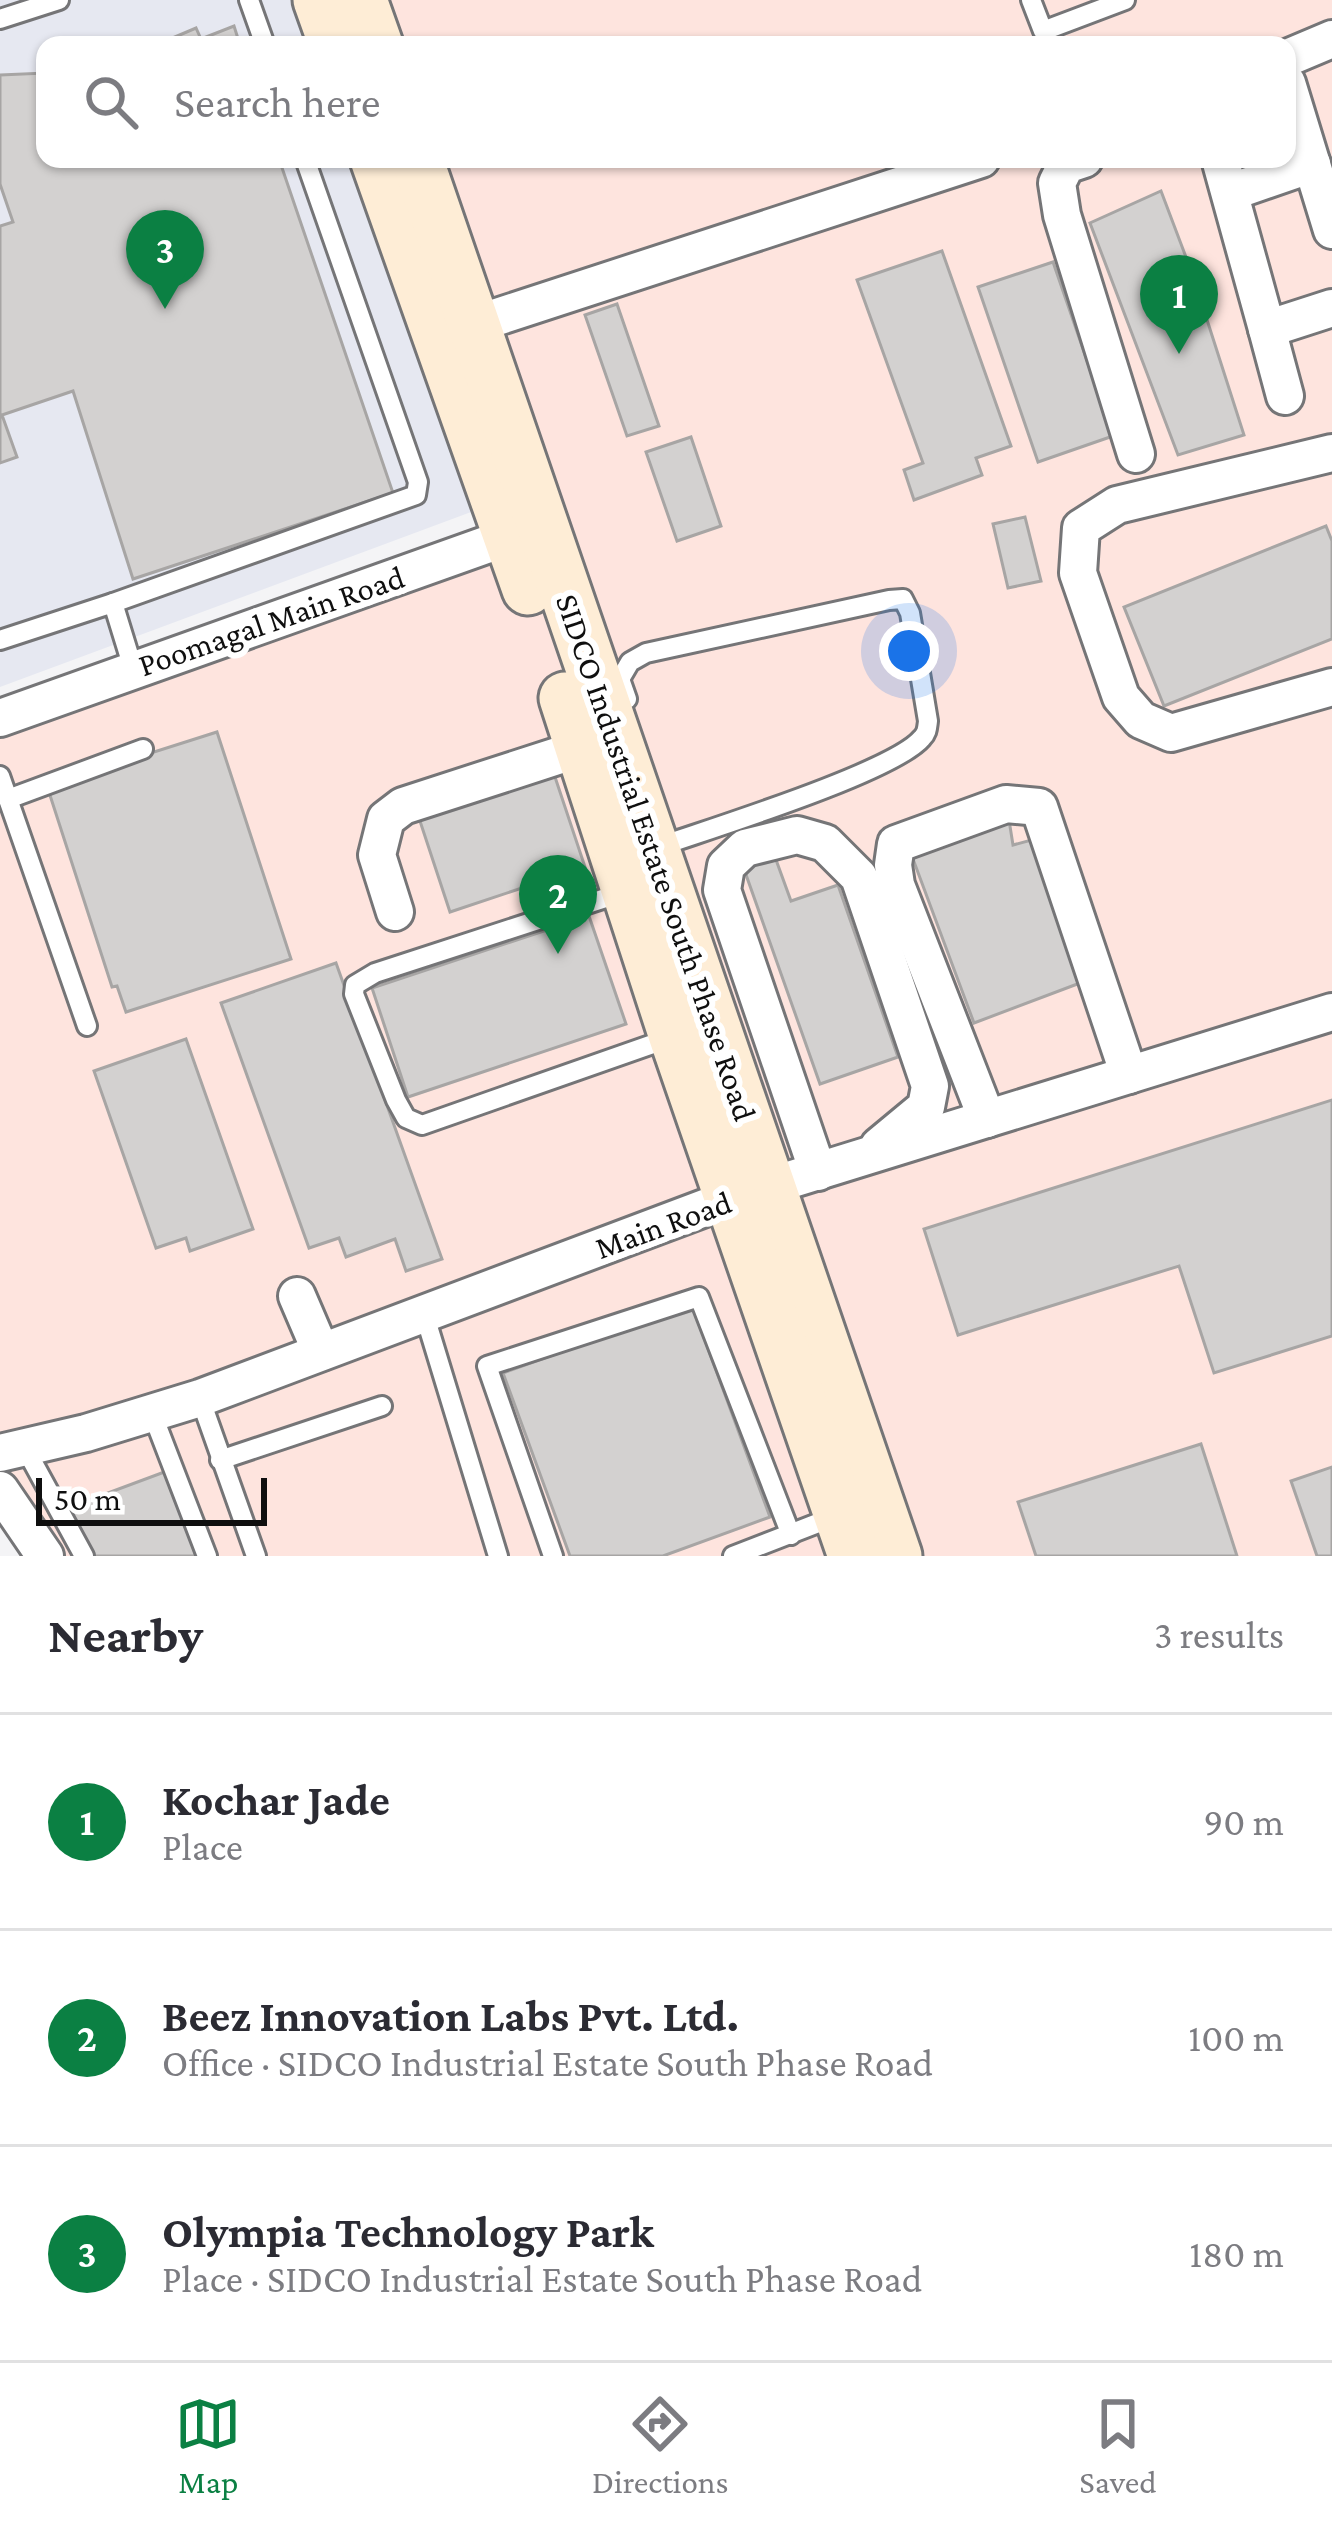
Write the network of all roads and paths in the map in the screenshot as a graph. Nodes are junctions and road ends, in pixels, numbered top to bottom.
1 (58, 0) edge
2 (249, 0) edge
3 (319, 0) edge
4 (361, 0) edge
5 (1031, 0) edge
6 (1125, 0) edge
7 (0, 19) edge
8 (262, 36) edge
9 (331, 36) edge
10 (374, 36) edge
11 (1332, 39) edge
12 (1296, 54) edge
13 (1296, 112) edge
14 (1312, 164) junction
15 (1296, 166) edge
16 (308, 168) edge
17 (380, 168) edge
18 (419, 168) edge
19 (953, 168) edge
20 (1064, 168) edge
21 (1283, 168) edge
22 (1225, 176) edge
23 (1332, 230) edge
24 (1332, 308) edge
25 (1267, 329) junction
26 (458, 330) junction
27 (1285, 396) dead end
28 (1332, 453) edge
29 (1136, 454) dead end
30 (527, 531) junction
31 (112, 603) junction
32 (0, 640) edge
33 (133, 668) junction
34 (1332, 686) edge
35 (0, 718) edge
36 (634, 720) dead end
37 (582, 748) junction
38 (143, 749) dead end
39 (0, 776) edge
40 (8, 799) junction
41 (656, 850) junction
42 (395, 912) dead end
43 (1332, 1012) edge
44 (87, 1026) dead end
45 (675, 1036) junction
46 (1129, 1075) junction
47 (988, 1119) junction
48 (875, 1154) junction
49 (773, 1185) junction
50 (297, 1297) dead end
51 (424, 1313) junction
52 (321, 1352) junction
53 (200, 1398) junction
54 (382, 1406) dead end
55 (152, 1412) junction
56 (12, 1450) edge
57 (220, 1460) junction
58 (0, 1490) edge
59 (791, 1534) junction
60 (847, 1535) edge
61 (45, 1556) edge
62 (83, 1556) edge
63 (207, 1556) edge
64 (256, 1556) edge
65 (498, 1556) edge
66 (553, 1556) edge
67 (734, 1556) edge
68 (896, 1556) edge

1 - 7 lane
2 - 8 lane
3 - 9 main road
4 - 10 main road
5 - 6 lane
11 - 12 street
13 - 14 street
14 - 15 street
14 - 23 street
16 - 31 lane
17 - 26 main road, SIDCO Industrial Estate South Phase Road
18 - 26 main road, SIDCO Industrial Estate South Phase Road
19 - 26 street
20 - 29 street
21 - 22 street
22 - 25 street
24 - 25 street
25 - 27 street
26 - 30 main road, SIDCO Industrial Estate South Phase Road
28 - 34 street
30 - 33 street, Poomagal Main Road
30 - 37 main road, SIDCO Industrial Estate South Phase Road
30 - 41 main road, SIDCO Industrial Estate South Phase Road
31 - 32 lane
31 - 33 lane
33 - 35 street, Poomagal Main Road
36 - 41 lane
37 - 41 main road, SIDCO Industrial Estate South Phase Road
37 - 42 street
38 - 40 lane
39 - 40 lane
40 - 44 lane
41 - 45 main road, SIDCO Industrial Estate South Phase Road
41 - 45 lane
41 - 49 main road, SIDCO Industrial Estate South Phase Road
43 - 46 street, Main Road
45 - 49 main road, SIDCO Industrial Estate South Phase Road
46 - 47 street, Main Road
46 - 47 street
47 - 48 street, Main Road
48 - 49 street, Main Road
48 - 49 street
49 - 51 street, Main Road
49 - 60 main road, SIDCO Industrial Estate South Phase Road
49 - 68 main road, SIDCO Industrial Estate South Phase Road
50 - 52 street
51 - 52 street, Main Road
51 - 65 lane
52 - 53 street, Main Road
53 - 55 street, Main Road
53 - 57 lane
54 - 57 lane
55 - 56 street, Main Road
55 - 63 lane
56 - 62 lane
57 - 64 lane
58 - 61 street
59 - 60 lane
59 - 66 lane
59 - 67 lane

